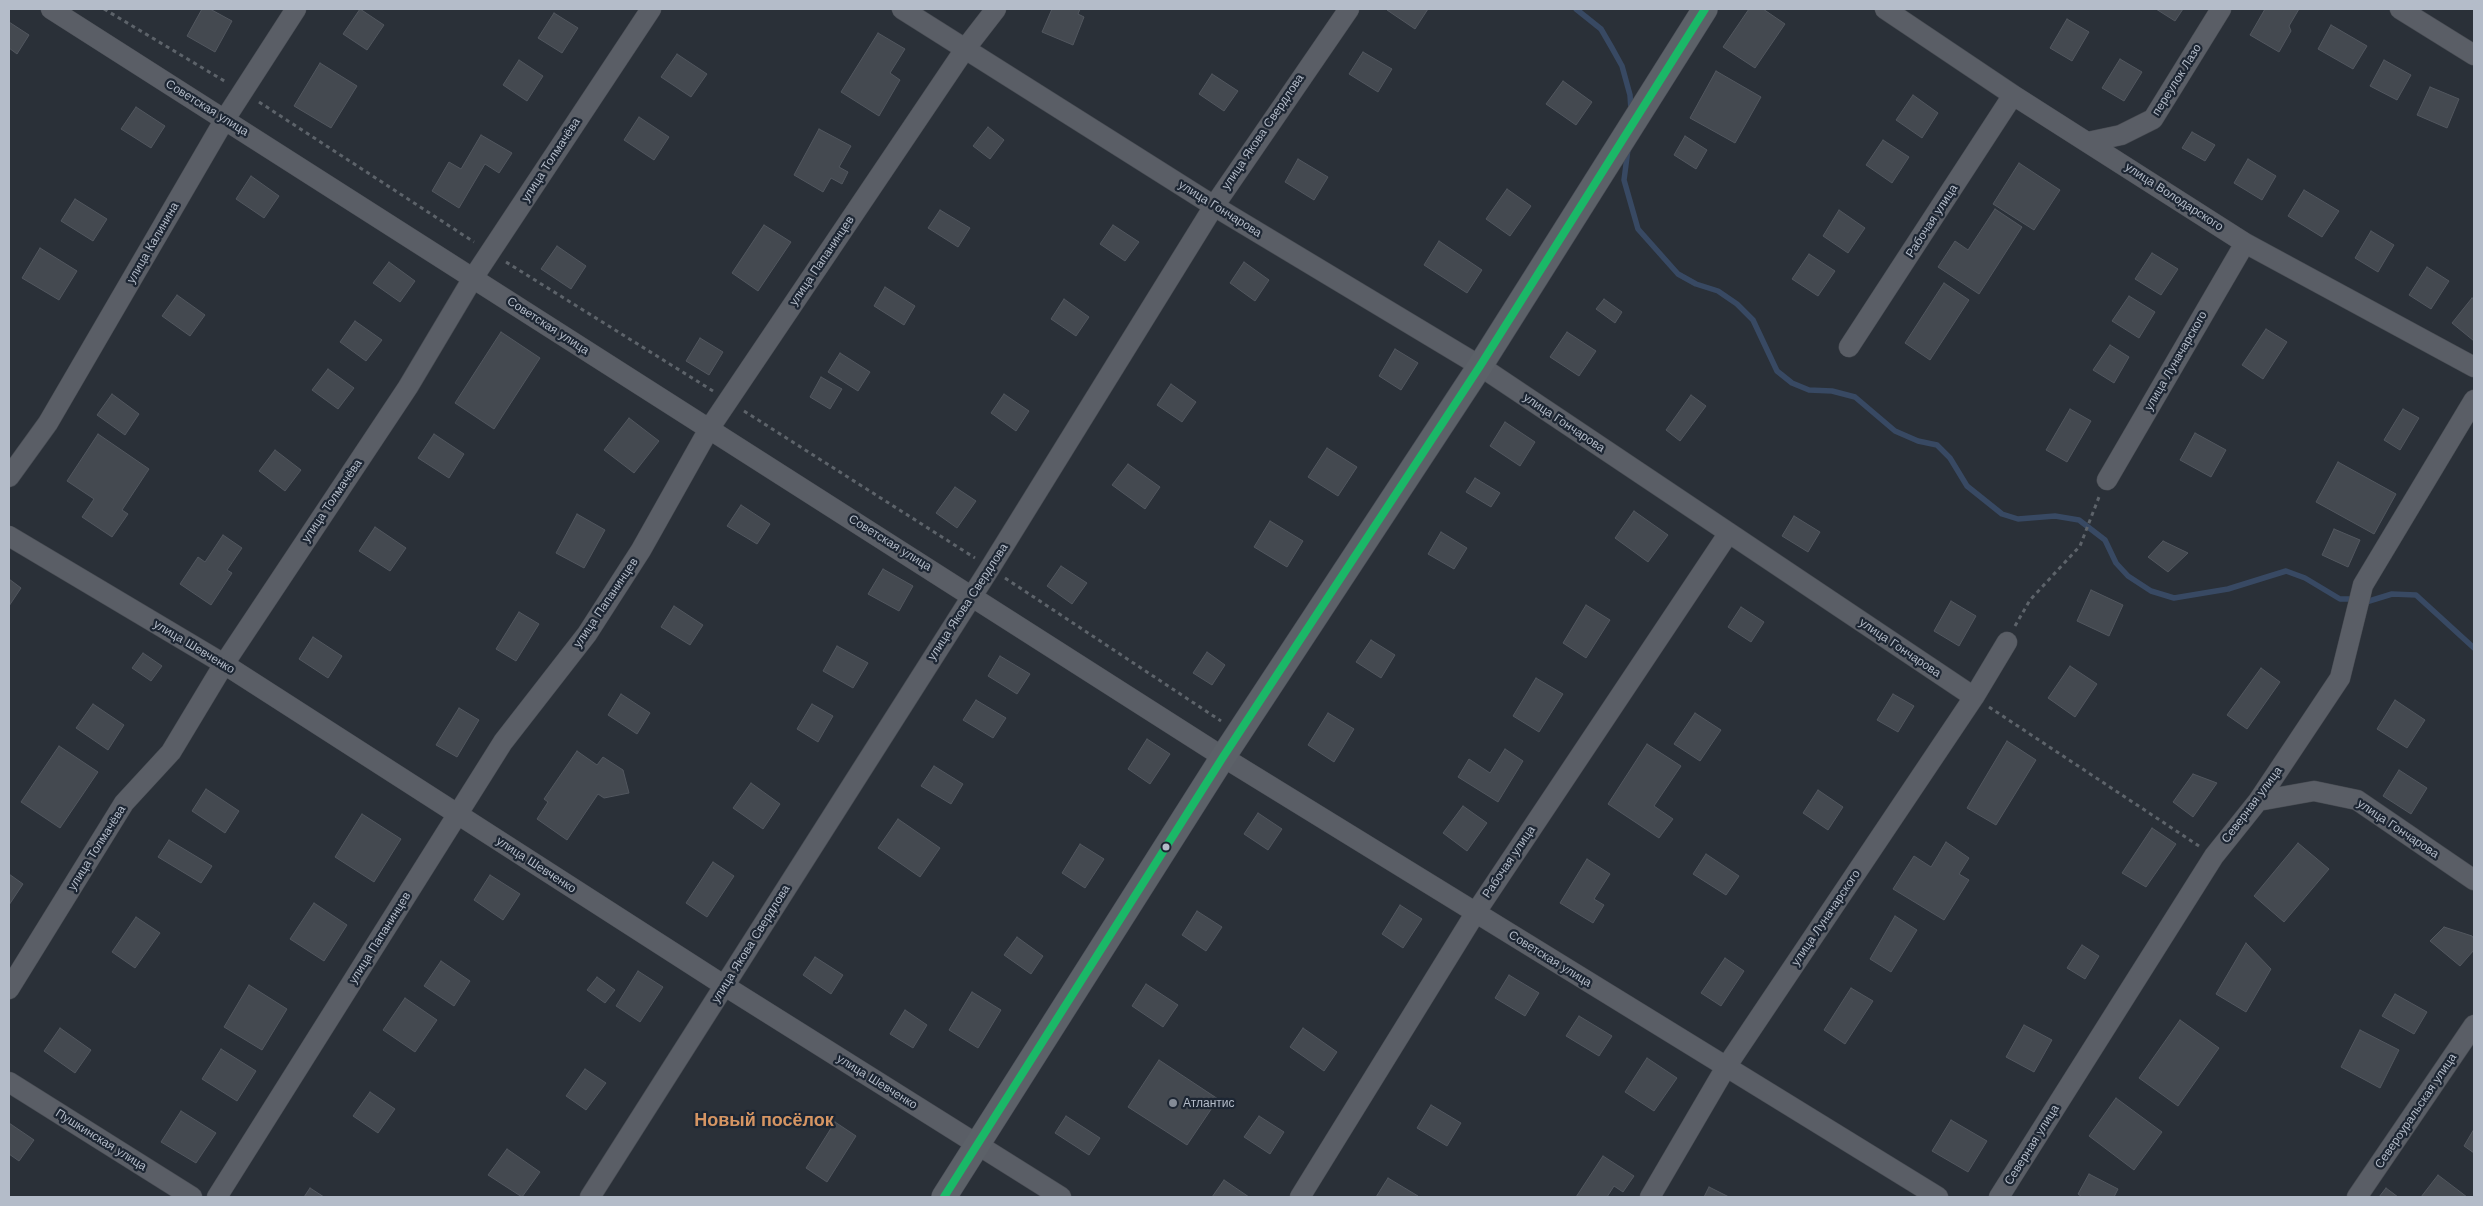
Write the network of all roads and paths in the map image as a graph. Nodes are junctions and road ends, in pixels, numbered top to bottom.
1 (51, 9) edge
2 (104, 9) edge
3 (296, 9) edge
4 (650, 9) edge
5 (902, 9) edge
6 (996, 9) edge
7 (1349, 9) edge
8 (1705, 9) edge
9 (1885, 9) edge
10 (2221, 9) edge
11 (2400, 9) edge
12 (965, 49) junction
13 (2474, 55) edge
14 (243, 92) junction
15 (2013, 95) junction
16 (225, 119) junction
17 (2088, 142) junction
18 (1214, 206) junction
19 (2246, 242) junction
20 (490, 252) junction
21 (473, 278) junction
22 (1849, 347) dead end
23 (1480, 366) junction
24 (2474, 367) edge
25 (728, 400) junction
26 (2474, 400) edge
27 (709, 429) junction
28 (9, 477) edge
29 (2107, 480) dead end
30 (2095, 505) dead end
31 (1728, 534) junction
32 (9, 536) edge
33 (990, 568) junction
34 (972, 595) junction
35 (2007, 642) joint
36 (224, 664) junction
37 (1974, 697) junction
38 (1239, 733) junction
39 (1223, 757) junction
40 (2258, 801) junction
41 (458, 815) junction
42 (2214, 856) junction
43 (2474, 880) edge
44 (1476, 912) junction
45 (725, 986) junction
46 (9, 989) edge
47 (2474, 1025) edge
48 (1726, 1067) junction
49 (9, 1082) edge
50 (976, 1145) junction
51 (192, 1197) edge
52 (218, 1197) edge
53 (590, 1197) edge
54 (944, 1197) edge
55 (1061, 1197) edge
56 (1300, 1197) edge
57 (1650, 1197) edge
58 (1938, 1197) edge
59 (1999, 1197) edge
60 (2357, 1197) edge

1 - 16 street, Советская улица
2 - 14 path
3 - 14 street, улица Калинина
4 - 20 street, улица Толмачёва
5 - 12 street, улица Гончарова
6 - 12 street, улица Папанинцев
7 - 18 street, улица Якова Свердлова
8 - 23 main road
9 - 15 street, улица Володарского
10 - 17 street, переулок Лазо
11 - 13 street
12 - 18 street, улица Гончарова
12 - 25 street, улица Папанинцев
14 - 16 street, улица Калинина
14 - 20 path
15 - 17 street, улица Володарского
15 - 22 street, Рабочая улица
16 - 21 street, Советская улица
16 - 28 street, улица Калинина
17 - 19 street, улица Володарского
18 - 23 street, улица Гончарова
18 - 33 street, улица Якова Свердлова
19 - 24 street, улица Володарского
19 - 29 street, улица Луначарского
20 - 21 street, улица Толмачёва
20 - 25 path
21 - 27 street, Советская улица
21 - 36 street, улица Толмачёва
23 - 31 street, улица Гончарова
23 - 38 main road
25 - 27 street, улица Папанинцев
25 - 33 path
26 - 40 street, Северная улица
27 - 34 street, Советская улица
27 - 41 street, улица Папанинцев
30 - 35 path
31 - 37 street, улица Гончарова
31 - 44 street, Рабочая улица
32 - 36 street, улица Шевченко
33 - 34 street, улица Якова Свердлова
33 - 38 path
34 - 39 street, Советская улица
34 - 45 street, улица Якова Свердлова
35 - 37 street, улица Луначарского
36 - 41 street, улица Шевченко
36 - 46 street, улица Толмачёва
37 - 42 path
37 - 48 street, улица Луначарского
38 - 39 main road
39 - 44 street, Советская улица
39 - 50 main road
40 - 42 street, Северная улица
40 - 43 street, улица Гончарова
41 - 45 street, улица Шевченко
41 - 52 street, улица Папанинцев
42 - 59 street, Северная улица
44 - 48 street, Советская улица
44 - 56 street, Рабочая улица
45 - 50 street, улица Шевченко
45 - 53 street, улица Якова Свердлова
47 - 60 street, Североуральская улица
48 - 57 street, улица Луначарского
48 - 58 street, Советская улица
49 - 51 street, Пушкинская улица
50 - 54 main road
50 - 55 street, улица Шевченко

